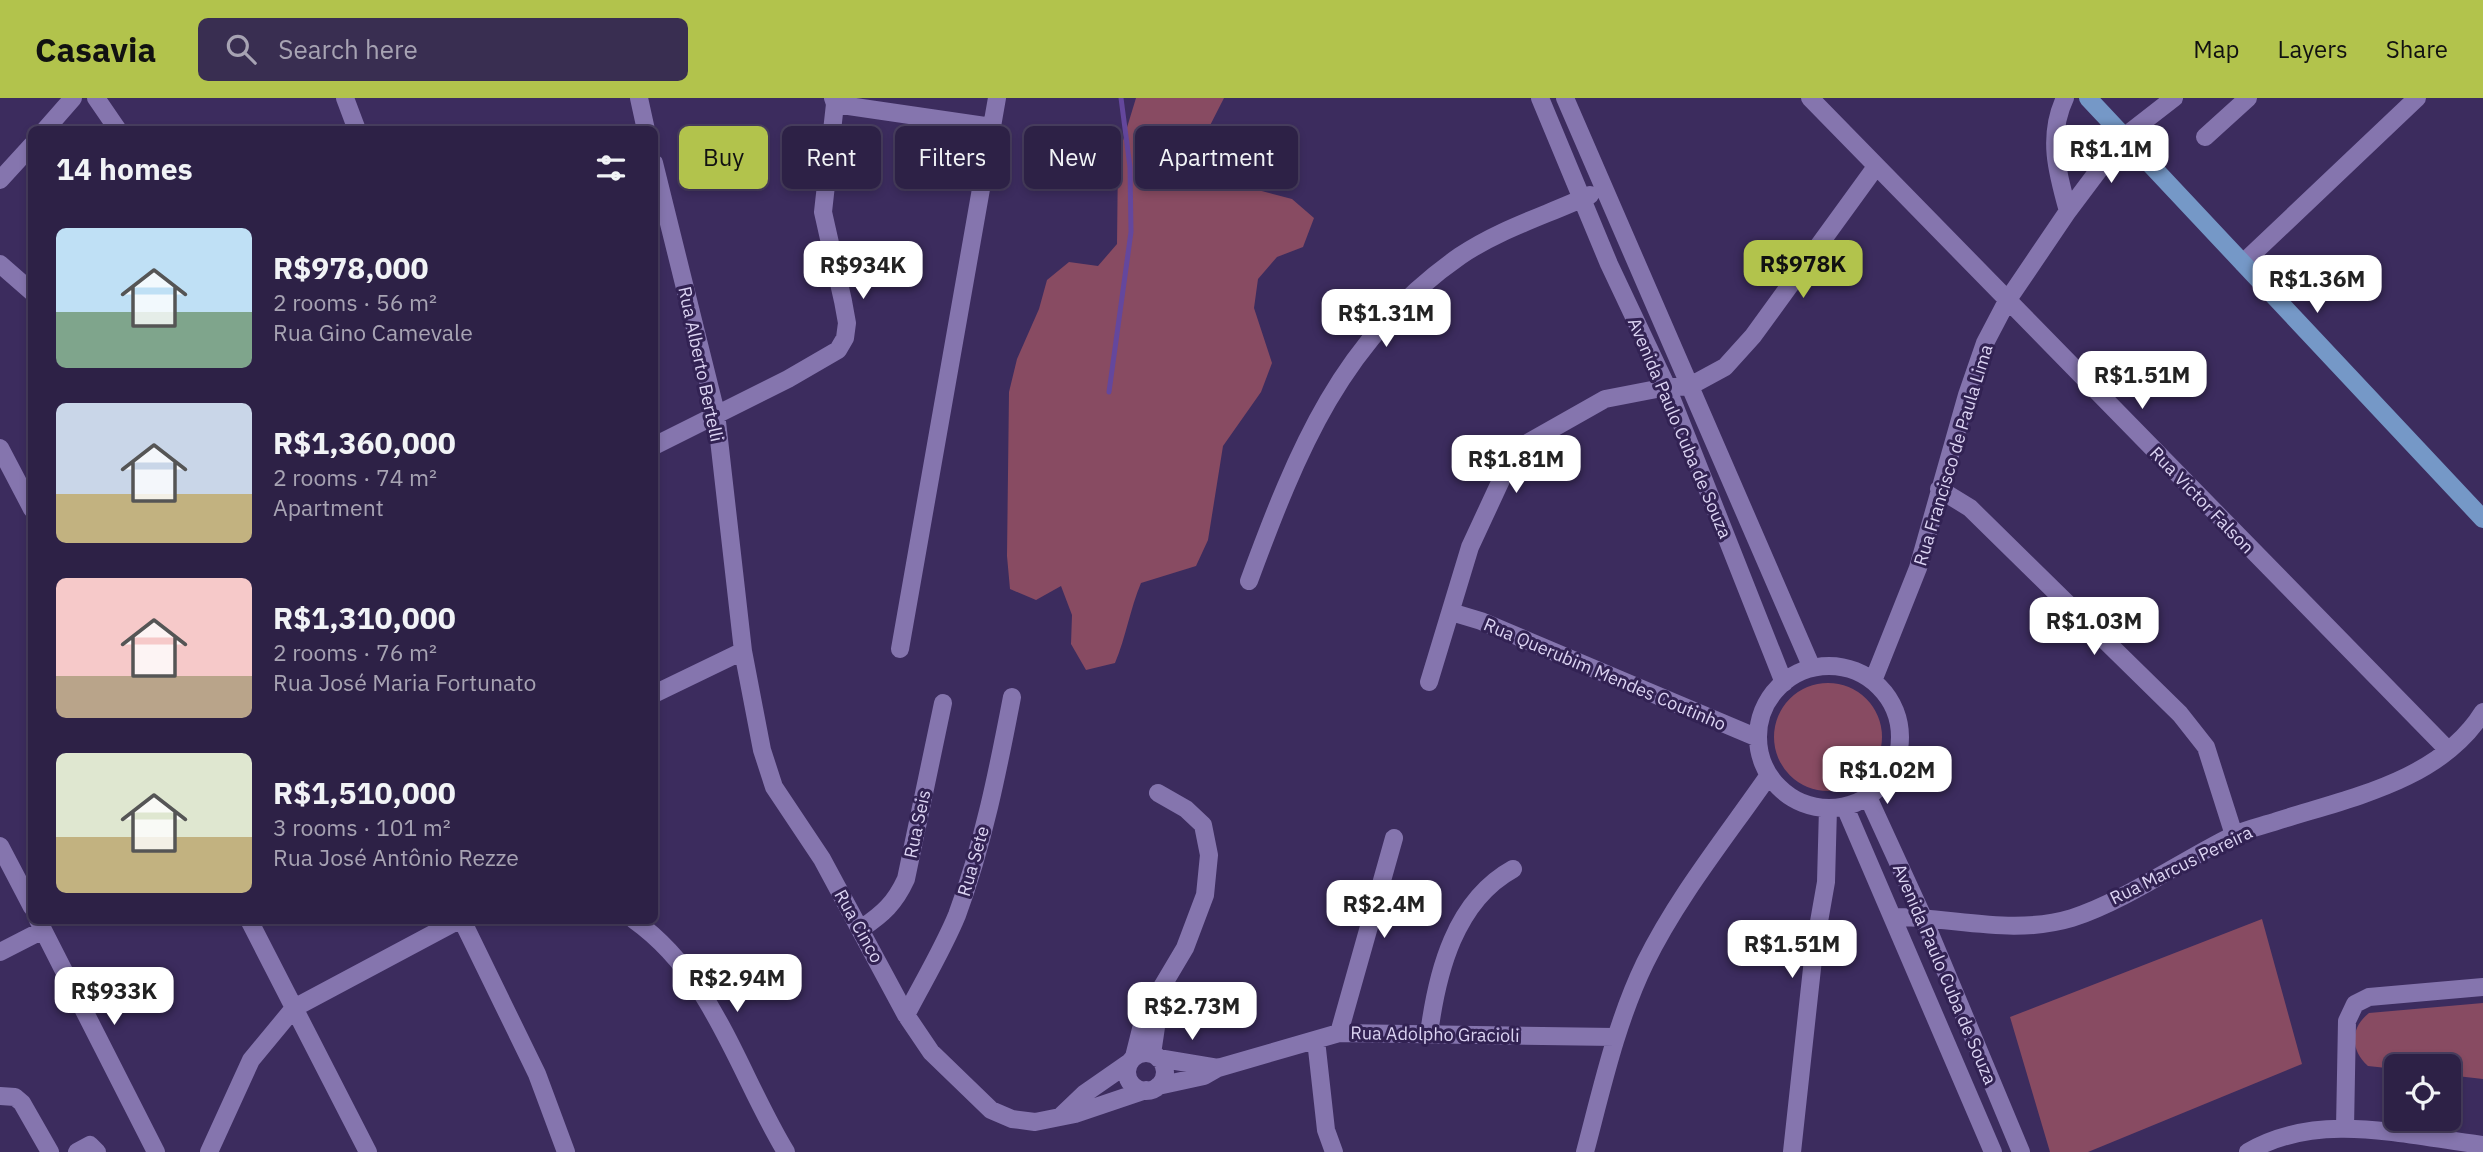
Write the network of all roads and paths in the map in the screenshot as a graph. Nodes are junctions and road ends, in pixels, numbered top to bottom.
1 (73, 98) edge
2 (96, 98) edge
3 (345, 98) edge
4 (639, 98) edge
5 (997, 98) edge
6 (1539, 98) edge
7 (1564, 98) edge
8 (1810, 98) edge
9 (2065, 98) edge
10 (2088, 98) edge
11 (2248, 98) edge
12 (2417, 98) edge
13 (834, 101) edge
14 (2168, 101) edge
15 (48, 126) edge
16 (115, 126) edge
17 (356, 126) edge
18 (645, 126) edge
19 (986, 126) edge
20 (992, 126) edge
21 (2124, 136) junction
22 (2205, 137) dead end
23 (28, 149) edge
24 (1875, 168) junction
25 (658, 179) edge
26 (0, 180) edge
27 (981, 189) edge
28 (1602, 189) junction
29 (1581, 199) junction
30 (2067, 211) junction
31 (2243, 263) junction
32 (0, 264) edge
33 (28, 288) edge
34 (2007, 301) junction
35 (1690, 386) junction
36 (1667, 387) junction
37 (716, 413) junction
38 (658, 444) edge
39 (2, 459) edge
40 (1939, 489) junction
41 (28, 502) edge
42 (2483, 519) edge
43 (1249, 581) dead end
44 (1451, 612) junction
45 (900, 649) dead end
46 (743, 651) junction
47 (1812, 668) junction
48 (1873, 681) junction
49 (1429, 682) dead end
50 (1784, 683) junction
51 (658, 692) edge
52 (1012, 697) dead end
53 (943, 703) dead end
54 (2483, 712) edge
55 (1758, 738) junction
56 (2448, 750) junction
57 (1769, 775) junction
58 (1158, 793) dead end
59 (1868, 797) junction
60 (1836, 808) junction
61 (2234, 835) junction
62 (1394, 838) dead end
63 (0, 846) edge
64 (1513, 869) dead end
65 (28, 899) edge
66 (1893, 917) junction
67 (1923, 917) junction
68 (250, 924) edge
69 (453, 924) edge
70 (463, 924) edge
71 (638, 924) edge
72 (41, 925) edge
73 (862, 928) junction
74 (0, 953) edge
75 (1162, 986) junction
76 (2483, 987) edge
77 (295, 1007) junction
78 (906, 1015) junction
79 (1339, 1033) junction
80 (1429, 1034) junction
81 (1615, 1037) junction
82 (1316, 1040) junction
83 (1155, 1056) junction
84 (1132, 1060) junction
85 (1218, 1068) junction
86 (1152, 1088) junction
87 (0, 1096) edge
88 (1062, 1115) junction
89 (2345, 1128) junction
90 (2483, 1145) edge
91 (50, 1152) edge
92 (76, 1152) edge
93 (97, 1152) edge
94 (156, 1152) edge
95 (209, 1152) edge
96 (368, 1152) edge
97 (566, 1152) edge
98 (786, 1152) edge
99 (1334, 1152) edge
100 (1585, 1152) edge
101 (1792, 1152) edge
102 (1993, 1152) edge
103 (2021, 1152) edge
104 (2248, 1152) edge

1 - 15 street
2 - 16 street
3 - 17 street
4 - 18 street
5 - 20 street
6 - 29 street, Avenida Paulo Cuba de Souza
7 - 28 street, Avenida Paulo Cuba de Souza
8 - 24 street, Rua Victor Falson
9 - 30 street
10 - 21 main road
11 - 22 street
12 - 31 street
13 - 19 street
13 - 37 street
14 - 21 street, Rua Francisco de Paula Lima
21 - 30 street, Rua Francisco de Paula Lima
21 - 31 main road
23 - 26 street
24 - 34 street, Rua Victor Falson
24 - 35 street
25 - 37 street, Rua Alberto Bertelli
27 - 45 street
28 - 29 street
28 - 35 street, Avenida Paulo Cuba de Souza
29 - 36 street, Avenida Paulo Cuba de Souza
29 - 43 street
30 - 34 street, Rua Francisco de Paula Lima
31 - 42 main road
32 - 33 street
34 - 40 street, Rua Francisco de Paula Lima
34 - 56 street, Rua Victor Falson
35 - 36 street
35 - 47 street, Avenida Paulo Cuba de Souza
36 - 44 street
36 - 50 street, Avenida Paulo Cuba de Souza
37 - 38 street
37 - 46 street, Rua Alberto Bertelli
39 - 41 street
40 - 48 street, Rua Francisco de Paula Lima
40 - 61 street
44 - 49 street
44 - 55 street, Rua Querubim Mendes Coutinho
46 - 51 street
46 - 73 street, Rua Cinco
47 - 48 street
47 - 50 street
48 - 59 street
50 - 55 street
52 - 78 street, Rua Sete
53 - 73 street, Rua Seis
54 - 56 street, Rua Marcus Pereira
55 - 57 street
56 - 61 street, Rua Marcus Pereira
57 - 60 street
57 - 81 street
58 - 75 street
59 - 60 street
59 - 67 street, Avenida Paulo Cuba de Souza
60 - 66 street, Avenida Paulo Cuba de Souza
60 - 101 street
61 - 67 street, Rua Marcus Pereira
62 - 79 street
63 - 65 street
64 - 80 street
66 - 67 street, Rua Marcus Pereira
66 - 102 street, Avenida Paulo Cuba de Souza
67 - 103 street, Avenida Paulo Cuba de Souza
68 - 77 street
69 - 77 street
70 - 97 street
71 - 98 street
72 - 74 street
72 - 94 street
73 - 78 street, Rua Cinco
75 - 83 street
75 - 84 street
76 - 89 street
77 - 95 street
77 - 96 street
78 - 88 street, Rua Cinco
79 - 80 street, Rua Adolpho Gracioli
79 - 82 street, Rua Adolpho Gracioli
80 - 81 street, Rua Adolpho Gracioli
81 - 100 street
82 - 85 street, Rua Adolpho Gracioli
82 - 99 street
83 - 84 street
83 - 85 street, Rua Adolpho Gracioli
83 - 86 street
84 - 86 street
84 - 88 street
85 - 86 street, Rua Adolpho Gracioli
86 - 88 street, Rua Cinco
87 - 91 street
89 - 90 street
89 - 104 street
92 - 93 street

